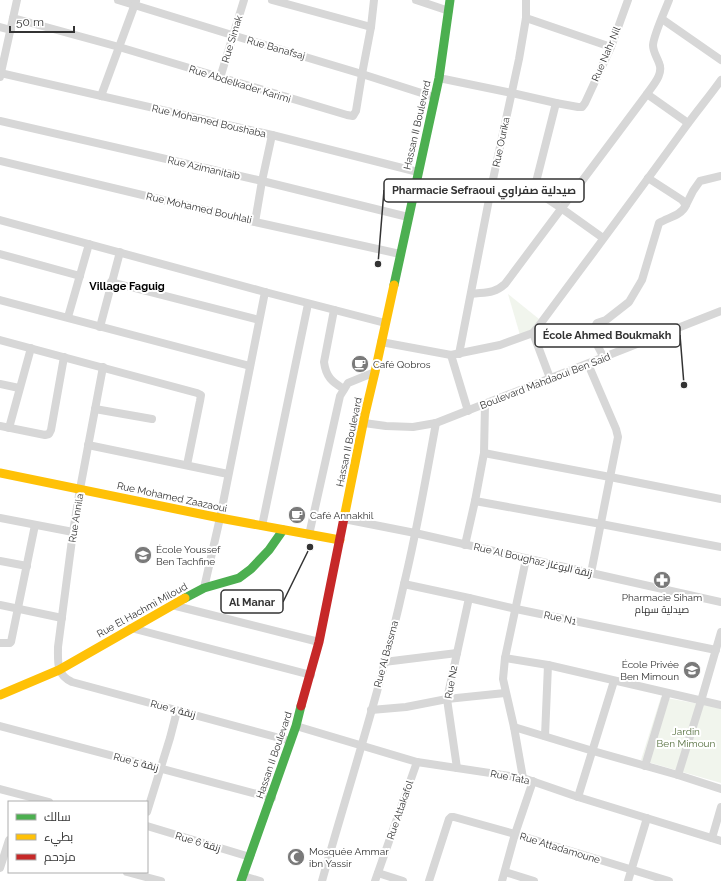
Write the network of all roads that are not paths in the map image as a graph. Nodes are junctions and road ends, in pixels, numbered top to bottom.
1 (17, 0) edge
2 (118, 0) edge
3 (244, 0) edge
4 (272, 0) edge
5 (374, 0) edge
6 (416, 0) edge
7 (450, 0) edge
8 (526, 0) edge
9 (628, 0) edge
10 (669, 0) edge
11 (135, 2) edge
12 (448, 11) junction
13 (13, 18) junction
14 (526, 18) junction
15 (662, 19) junction
16 (0, 27) edge
17 (371, 27) junction
18 (11, 30) junction
19 (232, 36) junction
20 (119, 47) junction
21 (610, 47) junction
22 (721, 60) edge
23 (362, 74) junction
24 (0, 75) edge
25 (220, 78) junction
26 (439, 78) junction
27 (721, 80) edge
28 (512, 93) junction
29 (647, 94) junction
30 (101, 96) junction
31 (434, 97) junction
32 (556, 103) junction
33 (0, 121) edge
34 (688, 123) junction
35 (272, 135) junction
36 (0, 161) edge
37 (418, 172) junction
38 (721, 177) edge
39 (648, 178) junction
40 (262, 181) junction
41 (492, 184) junction
42 (534, 190) junction
43 (686, 205) junction
44 (561, 208) junction
45 (408, 217) junction
46 (0, 220) edge
47 (255, 222) junction
48 (603, 238) junction
49 (89, 244) junction
50 (120, 252) junction
51 (0, 254) edge
52 (400, 254) junction
53 (80, 276) junction
54 (112, 282) junction
55 (265, 292) junction
56 (471, 294) junction
57 (0, 300) edge
58 (308, 304) junction
59 (334, 310) junction
60 (721, 311) edge
61 (68, 318) junction
62 (259, 320) junction
63 (385, 323) junction
64 (100, 327) junction
65 (533, 333) junction
66 (0, 340) edge
67 (381, 342) junction
68 (31, 348) junction
69 (455, 354) junction
70 (64, 357) junction
71 (604, 358) junction
72 (588, 364) junction
73 (250, 366) junction
74 (103, 367) junction
75 (375, 372) junction
76 (550, 378) junction
77 (0, 384) edge
78 (20, 388) junction
79 (344, 388) junction
80 (485, 404) junction
81 (95, 409) junction
82 (468, 411) junction
83 (152, 420) dead end
84 (364, 423) junction
85 (436, 423) junction
86 (0, 426) edge
87 (9, 428) junction
88 (88, 445) junction
89 (484, 453) junction
90 (187, 465) junction
91 (0, 472) edge
92 (228, 474) junction
93 (610, 477) junction
94 (80, 489) junction
95 (721, 499) edge
96 (475, 502) junction
97 (0, 518) edge
98 (220, 518) junction
99 (344, 519) junction
100 (601, 524) junction
101 (35, 525) junction
102 (262, 526) junction
103 (283, 530) junction
104 (73, 532) junction
105 (415, 533) junction
106 (309, 535) junction
107 (340, 540) junction
108 (466, 545) junction
109 (721, 546) edge
110 (526, 559) junction
111 (0, 561) edge
112 (27, 566) junction
113 (591, 573) junction
114 (404, 584) junction
115 (204, 588) junction
116 (470, 598) junction
117 (721, 602) edge
118 (0, 605) edge
119 (172, 605) junction
120 (19, 608) junction
121 (516, 609) junction
122 (62, 618) junction
123 (131, 628) junction
124 (721, 632) edge
125 (319, 642) junction
126 (1, 644) edge
127 (716, 650) junction
128 (457, 653) junction
129 (504, 658) junction
130 (384, 662) junction
131 (548, 665) junction
132 (60, 670) junction
133 (311, 675) junction
134 (614, 681) junction
135 (505, 693) junction
136 (667, 693) junction
137 (0, 695) edge
138 (447, 699) junction
139 (701, 701) junction
140 (721, 705) edge
141 (371, 710) junction
142 (177, 711) junction
143 (0, 726) edge
144 (296, 726) junction
145 (514, 726) junction
146 (545, 736) junction
147 (291, 741) junction
148 (362, 745) junction
149 (593, 751) junction
150 (417, 762) junction
151 (645, 766) junction
152 (161, 768) junction
153 (457, 768) junction
154 (678, 775) junction
155 (523, 778) junction
156 (533, 781) junction
157 (721, 789) edge
158 (0, 790) edge
159 (578, 797) junction
160 (272, 798) junction
161 (22, 799) edge
162 (40, 801) edge
163 (721, 807) edge
164 (148, 809) edge
165 (647, 818) junction
166 (148, 826) edge
167 (515, 834) junction
168 (712, 838) junction
169 (721, 841) edge
170 (8, 843) edge
171 (250, 857) junction
172 (0, 868) edge
173 (631, 869) junction
174 (505, 872) junction
175 (132, 873) edge
176 (377, 877) edge
177 (242, 878) edge
178 (161, 881) edge
179 (260, 881) edge
180 (322, 881) edge
181 (403, 881) edge
182 (429, 881) edge
183 (502, 881) edge
184 (534, 881) edge
185 (628, 881) edge
186 (669, 881) edge

1 - 13 street
2 - 11 street, Rue Banafsaj
3 - 19 street, Rue Simak
4 - 17 street
5 - 17 street, Rue Abdelkader Karimi
6 - 12 street
7 - 12 main road, Hassan II Boulevard
8 - 14 street, Rue Ourika
9 - 21 street, Rue Nahr Nil
10 - 15 street
11 - 19 street, Rue Banafsaj
11 - 20 street
12 - 26 main road, Hassan II Boulevard
13 - 18 street
13 - 20 street, Rue Abdelkader Karimi
14 - 21 street
14 - 28 street, Rue Ourika
15 - 22 street
15 - 29 street
16 - 18 street
17 - 23 street, Rue Abdelkader Karimi
18 - 24 street
19 - 23 street, Rue Banafsaj
19 - 25 street, Rue Simak
20 - 25 street, Rue Abdelkader Karimi
20 - 30 street
21 - 32 street, Rue Nahr Nil
23 - 25 street, Rue Abdelkader Karimi
23 - 31 street, Rue Banafsaj
24 - 30 street, Rue Mohamed Boushaba
26 - 28 street
26 - 31 main road, Hassan II Boulevard
27 - 34 street
28 - 32 street
28 - 41 street, Rue Ourika
29 - 34 street
29 - 44 street
30 - 35 street, Rue Mohamed Boushaba
31 - 37 main road, Hassan II Boulevard
32 - 42 street
33 - 40 street, Rue Azimanitaib
34 - 39 street
35 - 37 street, Rue Mohamed Boushaba
35 - 40 street
36 - 47 street, Rue Mohamed Bouhlali
37 - 45 main road, Hassan II Boulevard
38 - 43 street
39 - 43 street
39 - 48 street
40 - 45 street, Rue Azimanitaib
40 - 47 street
41 - 42 street
41 - 56 street, Rue Ourika
42 - 44 street
43 - 71 street
44 - 48 street
44 - 56 street
45 - 52 main road, Hassan II Boulevard
46 - 49 street
47 - 52 street, Rue Mohamed Bouhlali
48 - 65 street
49 - 50 street
49 - 53 street
50 - 54 street
50 - 55 street
51 - 53 street
52 - 63 main road, Hassan II Boulevard
53 - 61 street
54 - 62 street
54 - 64 street
55 - 58 street
55 - 62 street
56 - 69 street, Rue Ourika
57 - 61 street
58 - 59 street
58 - 102 street
59 - 63 street
59 - 79 street
60 - 71 street, Boulevard Mahdaoui Ben Said
61 - 64 street
62 - 73 street
63 - 67 main road, Hassan II Boulevard
64 - 73 street
65 - 69 street
65 - 76 street
66 - 68 street
67 - 69 street
67 - 75 main road, Hassan II Boulevard
68 - 70 street
68 - 78 street
69 - 82 street, Rue Ourika
70 - 74 street
70 - 87 street
71 - 72 street, Boulevard Mahdaoui Ben Said
72 - 76 street, Boulevard Mahdaoui Ben Said
72 - 93 street
73 - 92 street
74 - 81 street, Rue Annila
74 - 90 street
75 - 79 street
75 - 84 main road, Hassan II Boulevard
76 - 80 street, Boulevard Mahdaoui Ben Said
77 - 78 street
78 - 87 street
79 - 106 street
80 - 82 street, Boulevard Mahdaoui Ben Said
80 - 89 street
81 - 83 street
81 - 88 street, Rue Annila
82 - 85 street, Boulevard Mahdaoui Ben Said
84 - 85 street, Boulevard Mahdaoui Ben Said
84 - 99 main road, Hassan II Boulevard
85 - 105 street, Rue Al Bassma
86 - 87 street
88 - 90 street
88 - 94 street, Rue Annila
89 - 93 street
89 - 96 street
90 - 92 street
91 - 94 main road, Rue Mohamed Zaazaoui
92 - 98 street
93 - 95 street
93 - 100 street
94 - 98 main road, Rue Mohamed Zaazaoui
94 - 104 street, Rue Annila
96 - 100 street
96 - 108 street
97 - 101 street
98 - 102 main road, Rue Mohamed Zaazaoui
98 - 115 street
99 - 105 street, Rue Al Boughaz زنقة البوغاز
99 - 107 main road, Hassan II Boulevard
100 - 109 street
100 - 113 street
101 - 104 street
101 - 112 street
102 - 103 main road, Rue Mohamed Zaazaoui
103 - 106 main road, Rue Mohamed Zaazaoui
103 - 115 main road, Rue El Hachmi Miloud
104 - 122 street, Rue Annila
105 - 108 street, Rue Al Boughaz زنقة البوغاز
105 - 114 street, Rue Al Bassma
106 - 107 main road, Rue Mohamed Zaazaoui
107 - 125 main road, Hassan II Boulevard
108 - 110 street, Rue Al Boughaz زنقة البوغاز
110 - 113 street, Rue Al Boughaz زنقة البوغاز
110 - 121 street
111 - 112 street
112 - 120 street
113 - 117 street, Rue Al Boughaz زنقة البوغاز
114 - 116 street, Rue N1
114 - 130 street, Rue Al Bassma
115 - 119 main road, Rue El Hachmi Miloud
116 - 121 street, Rue N1
116 - 128 street, Rue N2
118 - 120 street
119 - 123 main road, Rue El Hachmi Miloud
119 - 125 street
120 - 122 street
120 - 126 street
121 - 127 street, Rue N1
121 - 129 street
122 - 132 street, Rue Annila
123 - 132 main road, Rue El Hachmi Miloud
123 - 133 street
124 - 127 street
125 - 133 main road, Hassan II Boulevard
127 - 139 street
128 - 130 street
128 - 138 street, Rue N2
129 - 131 street
129 - 135 street
130 - 141 street, Rue Al Bassma
131 - 134 street
131 - 146 street
132 - 137 main road, Rue El Hachmi Miloud
132 - 142 street, Rue 4 زنقة
133 - 144 main road, Hassan II Boulevard
134 - 136 street
134 - 149 street
135 - 138 street
135 - 145 street
136 - 139 street
136 - 151 street
138 - 141 street
138 - 153 street, Rue N2
139 - 140 street
139 - 154 street
141 - 148 street, Rue Al Bassma
142 - 147 street, Rue 4 زنقة
142 - 152 street
143 - 152 street, Rue 5 زنقة
144 - 147 main road, Hassan II Boulevard
144 - 148 street, Rue Tata
145 - 146 street
145 - 155 street
146 - 149 street
147 - 160 main road, Hassan II Boulevard
148 - 150 street, Rue Tata
148 - 180 street, Rue Al Bassma
149 - 151 street
149 - 159 street
150 - 153 street, Rue Tata
150 - 176 street, Rue Attakafol
151 - 154 street
152 - 160 street, Rue 5 زنقة
152 - 164 street
153 - 155 street, Rue Tata
154 - 157 street
155 - 156 street, Rue Tata
156 - 159 street, Rue Tata
156 - 167 street
158 - 161 street
159 - 165 street, Rue Tata
160 - 171 main road, Hassan II Boulevard
161 - 162 street
163 - 168 street
165 - 168 street, Rue Tata
165 - 173 street
166 - 171 street, Rue 6 زنقة
167 - 173 street, Rue Attadamoune
167 - 174 street
167 - 182 street, Rue Attadamoune
168 - 169 street, Rue Tata
170 - 172 street
171 - 177 main road, Hassan II Boulevard
173 - 185 street
173 - 186 street, Rue Attadamoune
174 - 183 street
174 - 184 street
175 - 178 street
176 - 181 street
177 - 179 street

